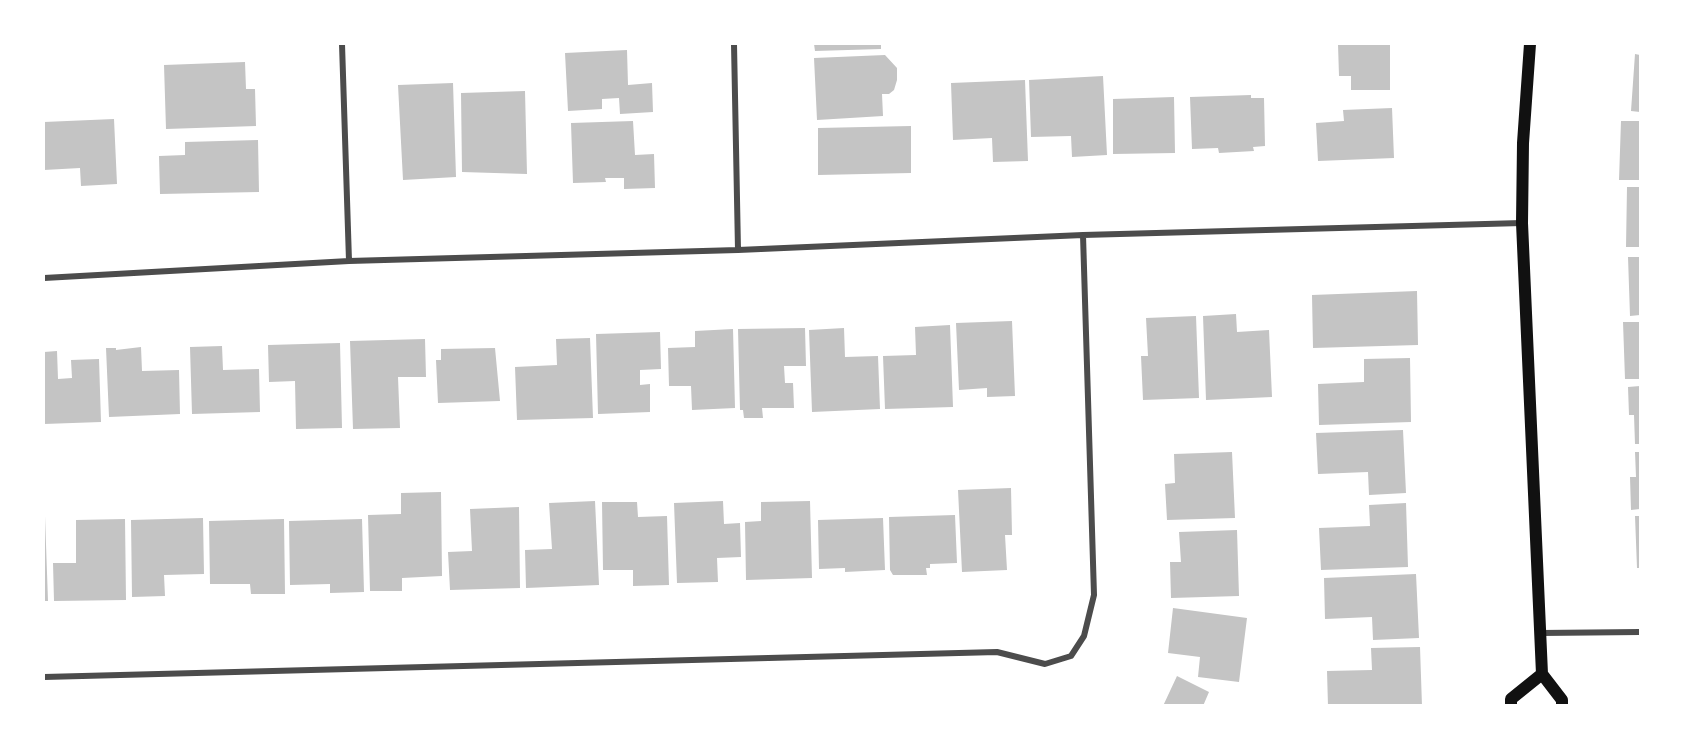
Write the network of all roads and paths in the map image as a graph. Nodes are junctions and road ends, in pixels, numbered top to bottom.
1 (342, 44) edge
2 (734, 44) edge
3 (1530, 44) edge
4 (1522, 223) junction
5 (1083, 235) junction
6 (738, 250) junction
7 (349, 261) junction
8 (44, 278) edge
9 (1641, 632) edge
10 (1540, 633) junction
11 (1542, 674) junction
12 (44, 677) edge
13 (1511, 705) edge
14 (1562, 705) edge

1 - 7 street
2 - 6 street
3 - 4 main road
4 - 5 street
4 - 10 main road
5 - 6 street
5 - 12 street
6 - 7 street
7 - 8 street
9 - 10 street
10 - 11 main road
11 - 13 main road
11 - 14 main road

